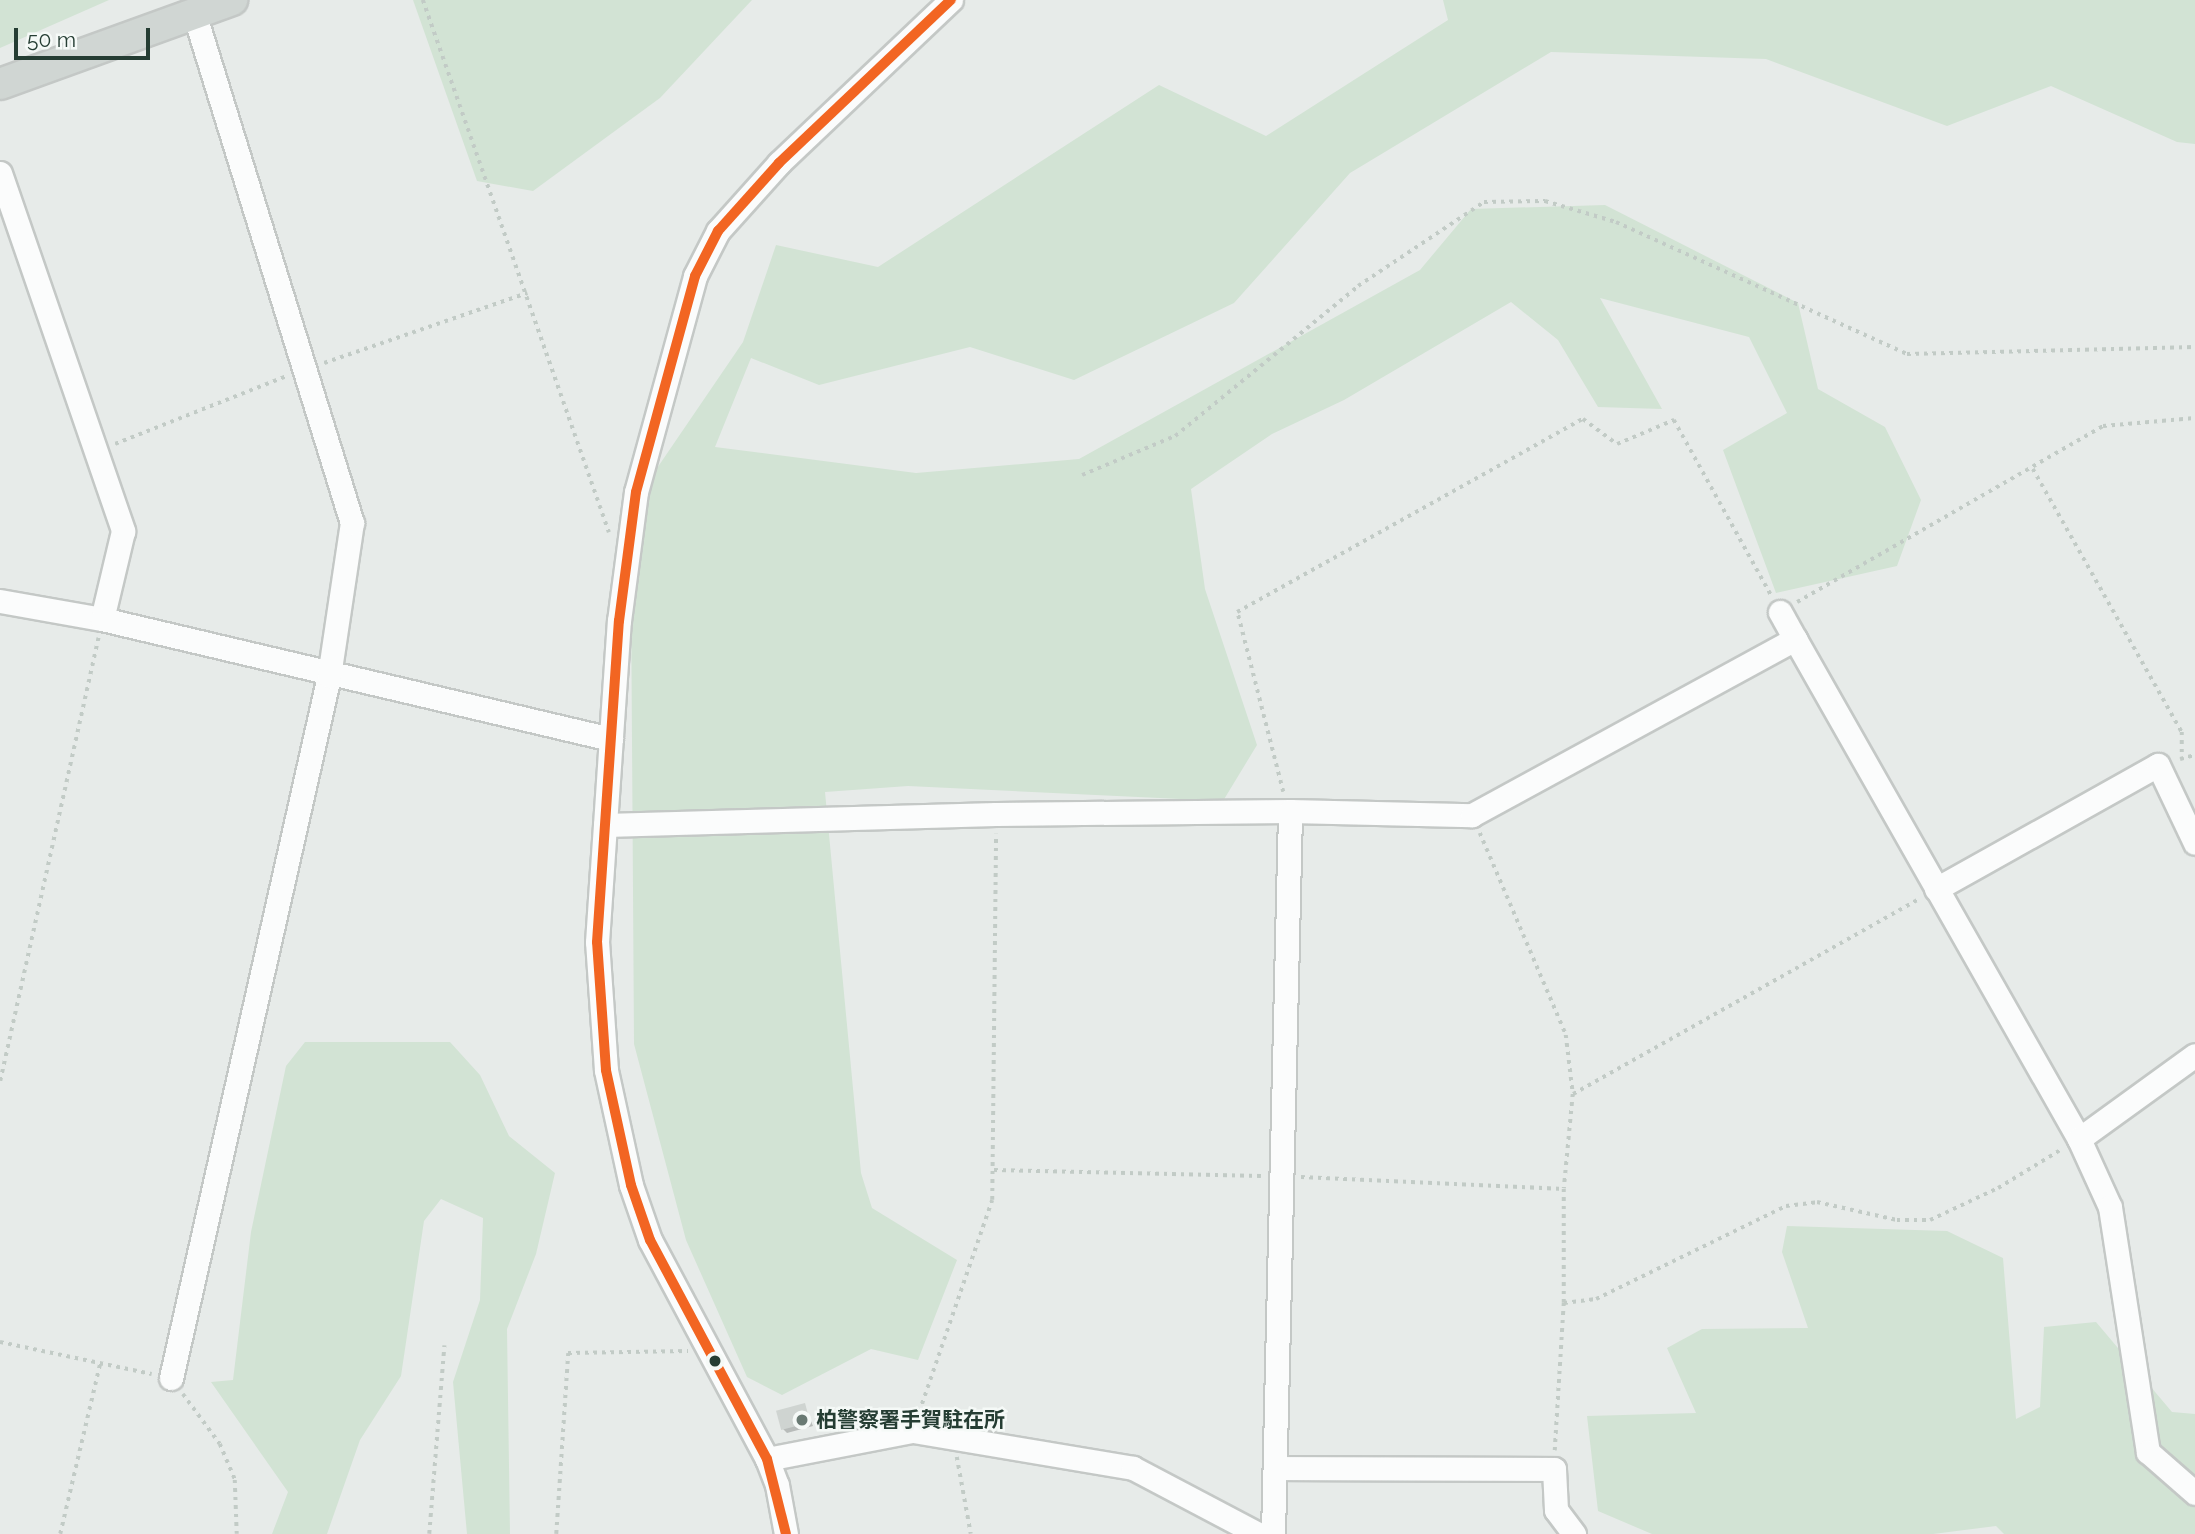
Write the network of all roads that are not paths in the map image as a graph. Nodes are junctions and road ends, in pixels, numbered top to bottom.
1 (232, 0) edge
2 (951, 0) edge
3 (194, 13) junction
4 (0, 84) edge
5 (0, 173) edge
6 (0, 601) edge
7 (1780, 612) road end
8 (102, 619) junction
9 (1795, 639) junction
10 (329, 676) junction
11 (611, 739) junction
12 (1290, 811) junction
13 (605, 825) junction
14 (2195, 843) edge
15 (1936, 889) junction
16 (2195, 1055) edge
17 (2079, 1139) junction
18 (172, 1378) road end
19 (767, 1459) junction
20 (1275, 1468) junction
21 (2195, 1493) edge
22 (786, 1534) edge
23 (1258, 1534) edge
24 (1273, 1534) edge
25 (1574, 1534) edge

1 - 3 main road
2 - 11 street
3 - 4 main road
3 - 10 street
5 - 8 street
6 - 8 street
7 - 9 street
8 - 10 street
9 - 12 street
9 - 15 street
10 - 11 street
10 - 18 street
11 - 13 street
12 - 13 street
12 - 20 street
13 - 19 street
14 - 15 street
15 - 17 street
16 - 17 street
17 - 21 street
19 - 22 street
19 - 23 street
20 - 24 street
20 - 25 street

